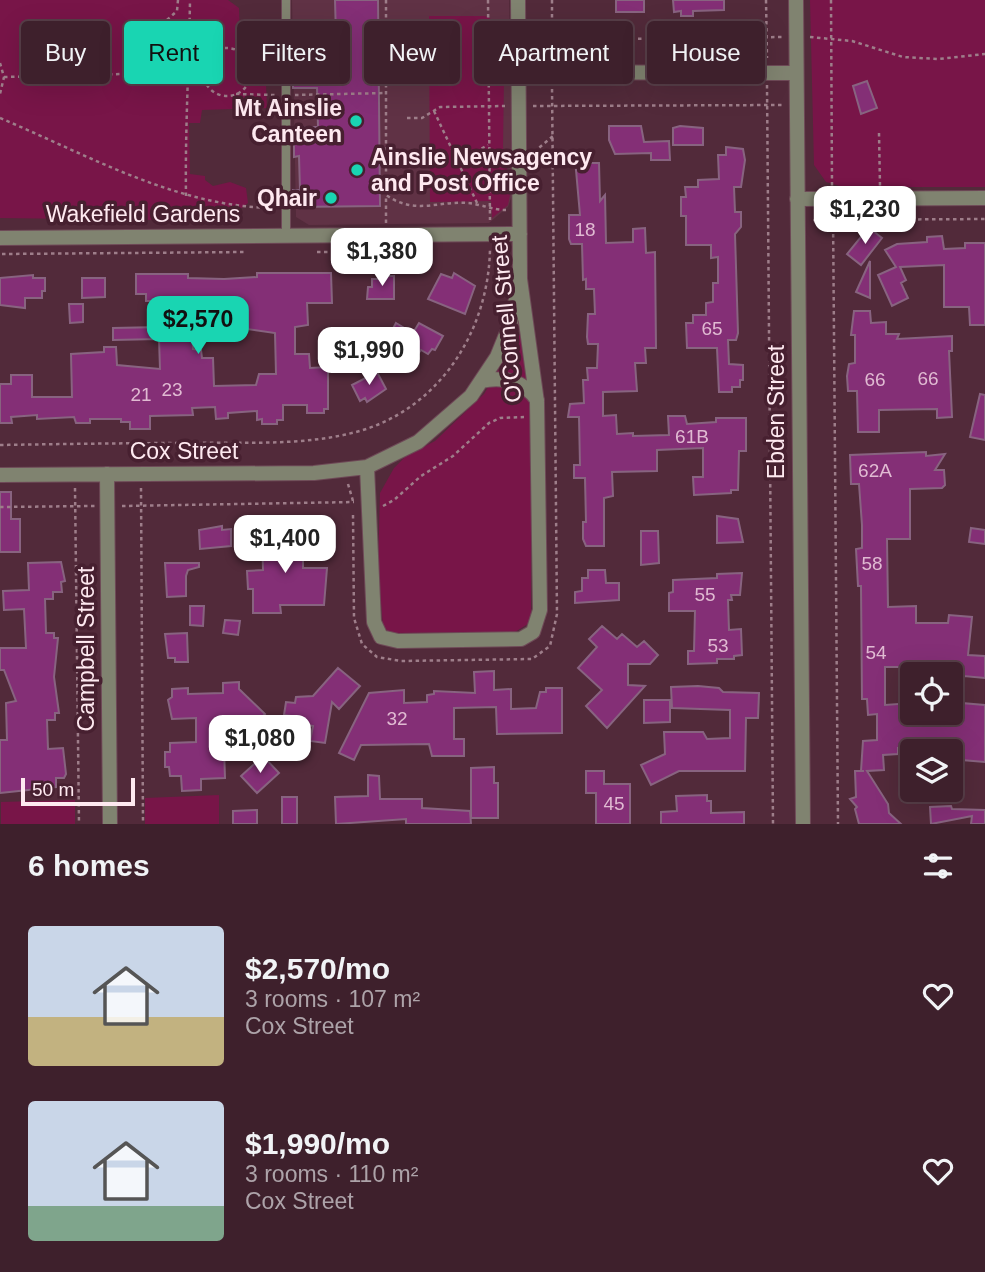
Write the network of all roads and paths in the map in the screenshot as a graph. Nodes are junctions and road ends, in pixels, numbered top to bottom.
1 (178, 0) edge
2 (190, 0) edge
3 (286, 0) edge
4 (386, 0) edge
5 (488, 0) edge
6 (518, 0) edge
7 (552, 0) edge
8 (766, 0) edge
9 (796, 0) edge
10 (831, 0) edge
11 (166, 21) edge
12 (190, 21) edge
13 (286, 21) edge
14 (518, 21) edge
15 (831, 36) junction
16 (985, 54) edge
17 (0, 63) edge
18 (633, 72) edge
19 (796, 73) junction
20 (124, 74) edge
21 (4, 77) junction
22 (188, 84) edge
23 (207, 84) edge
24 (245, 84) edge
25 (286, 84) edge
26 (519, 84) edge
27 (386, 93) junction
28 (0, 94) edge
29 (236, 94) junction
30 (286, 95) junction
31 (489, 106) junction
32 (519, 106) junction
33 (552, 106) junction
34 (434, 111) junction
35 (0, 118) edge
36 (407, 118) dead end
37 (879, 134) dead end
38 (553, 136) junction
39 (489, 144) junction
40 (553, 153) junction
41 (526, 154) junction
42 (457, 162) junction
43 (832, 186) dead end
44 (386, 195) junction
45 (186, 197) junction
46 (985, 198) edge
47 (797, 199) junction
48 (880, 199) junction
49 (478, 205) junction
50 (286, 208) junction
51 (490, 210) junction
52 (520, 210) junction
53 (833, 219) junction
54 (985, 219) edge
55 (797, 220) junction
56 (376, 223) dead end
57 (490, 234) junction
58 (520, 234) junction
59 (286, 236) junction
60 (0, 238) edge
61 (437, 251) dead end
62 (254, 252) dead end
63 (307, 252) dead end
64 (0, 254) edge
65 (520, 279) junction
66 (481, 381) junction
67 (537, 402) junction
68 (538, 417) junction
69 (0, 444) edge
70 (367, 467) junction
71 (344, 471) junction
72 (107, 474) junction
73 (141, 474) junction
74 (0, 475) edge
75 (353, 502) junction
76 (141, 505) junction
77 (76, 506) junction
78 (108, 506) junction
79 (0, 508) edge
80 (371, 508) junction
81 (79, 824) edge
82 (110, 824) edge
83 (144, 824) edge
84 (773, 824) edge
85 (803, 824) edge
86 (838, 824) edge

1 - 11 path
2 - 12 path
3 - 13 lane
4 - 27 path
5 - 31 path
6 - 14 street, O'Connell Street
7 - 8 path
9 - 19 street, Ebden Street
10 - 15 path
15 - 16 path
15 - 43 path
17 - 21 path
18 - 19 street
19 - 47 street, Ebden Street
20 - 21 path
21 - 28 path
22 - 45 path
23 - 29 path
24 - 29 path
25 - 30 lane
26 - 32 street, O'Connell Street
27 - 30 path
27 - 44 path
29 - 30 path
30 - 50 lane
31 - 32 path
31 - 34 path
31 - 39 path
32 - 33 path
32 - 41 street, O'Connell Street
33 - 38 path
33 - 84 path
34 - 36 path
34 - 42 path
35 - 45 path
37 - 48 path
38 - 40 path
38 - 41 path
39 - 42 path
39 - 51 path
40 - 41 path
40 - 75 path
41 - 52 street, O'Connell Street
42 - 49 path
44 - 49 path
44 - 56 path
45 - 50 path
46 - 48 street
47 - 48 street
47 - 55 street, Ebden Street
49 - 51 path
50 - 59 lane
51 - 52 path
51 - 57 path
52 - 58 street, O'Connell Street
53 - 54 path
53 - 55 path
53 - 86 path
55 - 85 street, Ebden Street
57 - 58 street, Wakefield Gardens
57 - 59 street, Wakefield Gardens
57 - 69 path
58 - 65 street, O'Connell Street
59 - 60 street, Wakefield Gardens
61 - 63 path
62 - 64 path
65 - 66 street, Cox Street
65 - 67 street, O'Connell Street
66 - 67 street
66 - 70 street, Cox Street
67 - 68 street, O'Connell Street
68 - 80 path
68 - 80 street, O'Connell Street
70 - 71 street, Cox Street
70 - 80 street
71 - 73 street, Cox Street
71 - 75 path
72 - 73 street, Cox Street
72 - 74 street, Cox Street
72 - 78 street, Campbell Street
73 - 76 path
75 - 76 path
75 - 80 path
76 - 78 path
76 - 83 path
77 - 78 path
77 - 79 path
77 - 81 path
78 - 82 street, Campbell Street

